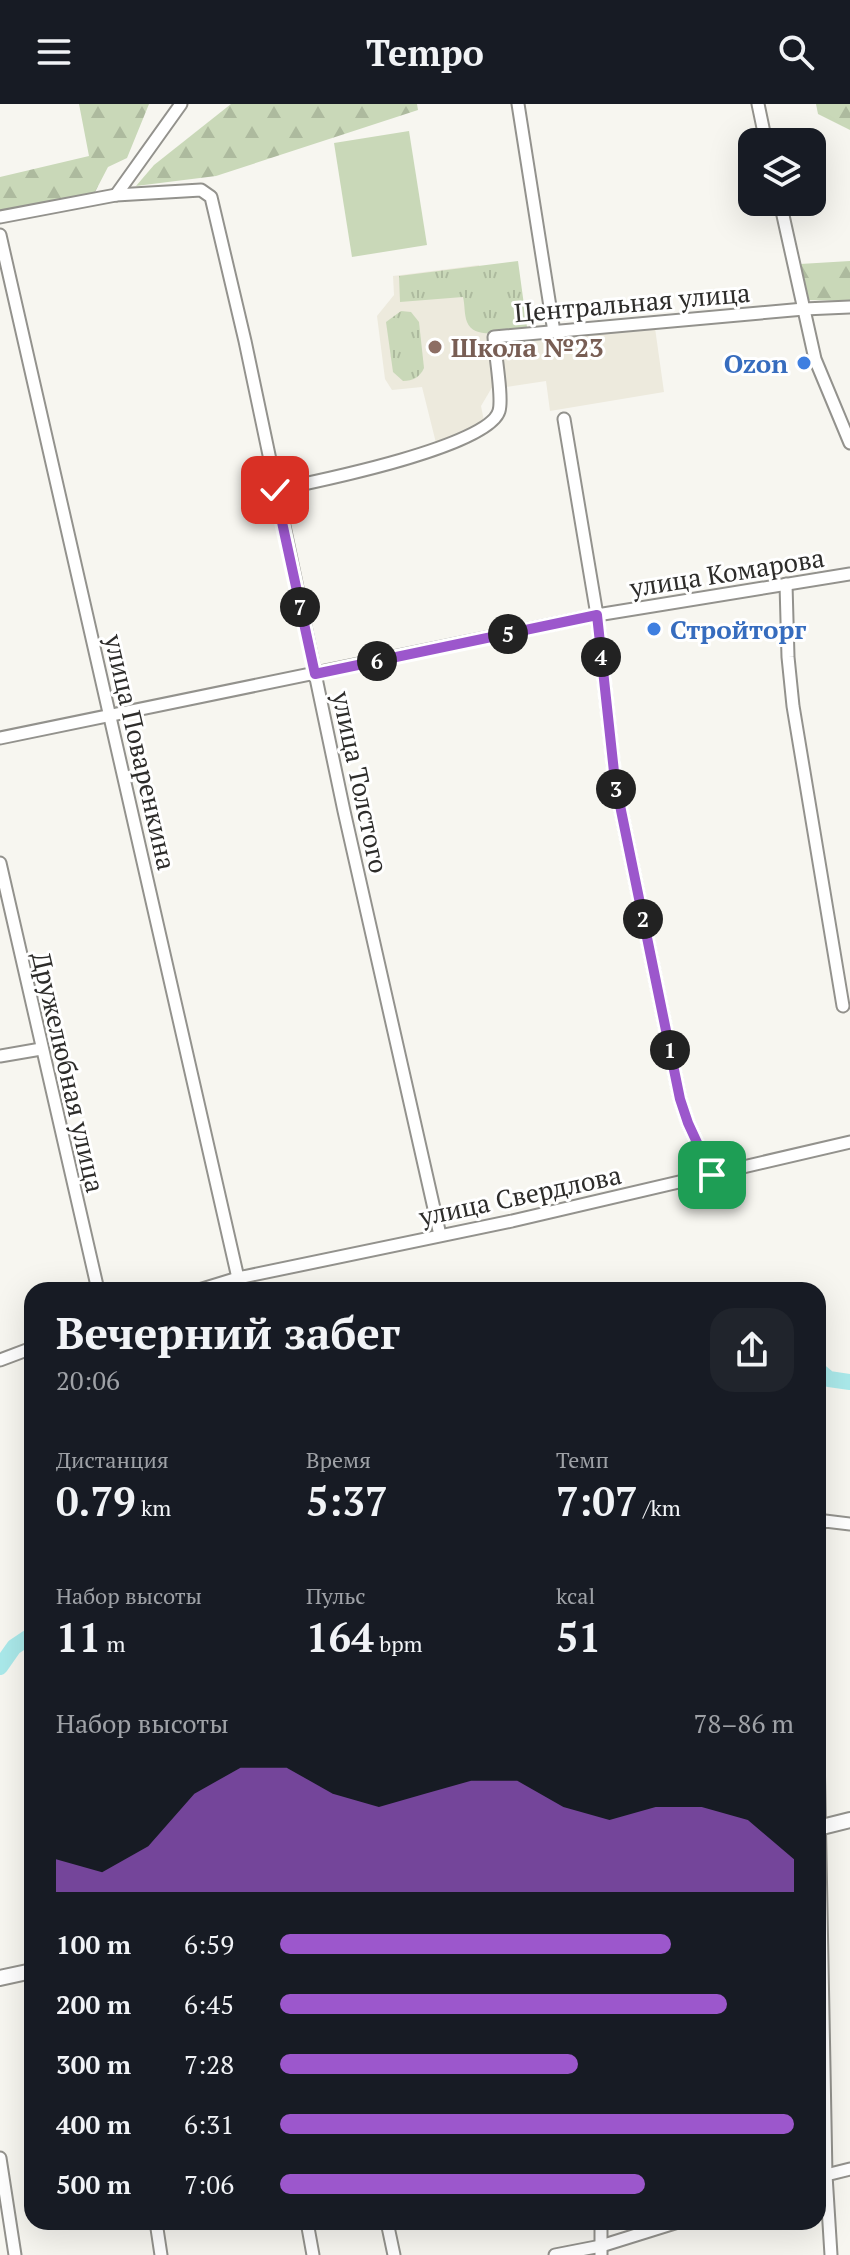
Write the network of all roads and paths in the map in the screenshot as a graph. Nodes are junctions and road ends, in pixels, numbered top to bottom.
1 (181, 104) edge
2 (518, 104) edge
3 (758, 104) edge
4 (763, 128) edge
5 (116, 195) junction
6 (783, 216) edge
7 (0, 217) edge
8 (0, 235) edge
9 (850, 307) edge
10 (804, 309) junction
11 (554, 332) junction
12 (564, 419) dead end
13 (850, 443) edge
14 (275, 490) junction
15 (850, 574) edge
16 (786, 584) junction
17 (597, 615) junction
18 (315, 674) junction
19 (111, 717) junction
20 (0, 738) edge
21 (0, 863) edge
22 (843, 1006) dead end
23 (41, 1049) junction
24 (0, 1056) edge
25 (850, 1142) edge
26 (712, 1175) junction
27 (440, 1235) junction
28 (238, 1278) junction
29 (96, 1282) edge
30 (225, 1282) edge
31 (24, 1351) edge
32 (0, 1360) edge
33 (826, 1524) edge
34 (850, 1524) edge
35 (850, 1820) edge
36 (826, 1826) edge
37 (24, 1973) edge
38 (0, 1978) edge
39 (0, 2158) edge
40 (850, 2169) edge
41 (826, 2175) edge
42 (826, 2211) edge
43 (157, 2230) edge
44 (308, 2230) edge
45 (389, 2230) edge
46 (601, 2230) edge
47 (657, 2230) edge
48 (601, 2251) edge
49 (15, 2255) edge
50 (161, 2255) edge
51 (313, 2255) edge
52 (394, 2255) edge
53 (555, 2255) edge
54 (831, 2255) edge

1 - 5 street
2 - 11 street
3 - 4 street
5 - 7 street
5 - 14 street, улица Толстого
6 - 10 street
8 - 19 street, улица Поваренкина
9 - 10 street, Центральная улица
10 - 11 street, Центральная улица
10 - 13 street
11 - 14 street, Центральная улица
12 - 17 street
14 - 18 street, улица Толстого
15 - 16 street, улица Комарова
16 - 17 street, улица Комарова
16 - 22 street
17 - 18 street, улица Комарова
17 - 26 street
18 - 19 street, улица Комарова
18 - 27 street, улица Толстого
19 - 20 street, улица Комарова
19 - 28 street, улица Поваренкина
21 - 23 street, Дружелюбная улица
23 - 24 street
23 - 29 street, Дружелюбная улица
25 - 26 street, улица Свердлова
26 - 27 street, улица Свердлова
27 - 28 street, улица Свердлова
28 - 30 street, улица Свердлова
31 - 32 street
33 - 34 street
35 - 36 street
37 - 38 street
39 - 49 street
40 - 41 street
42 - 54 street
43 - 50 street
44 - 51 street
45 - 52 street
46 - 48 street
47 - 48 street
48 - 53 street

